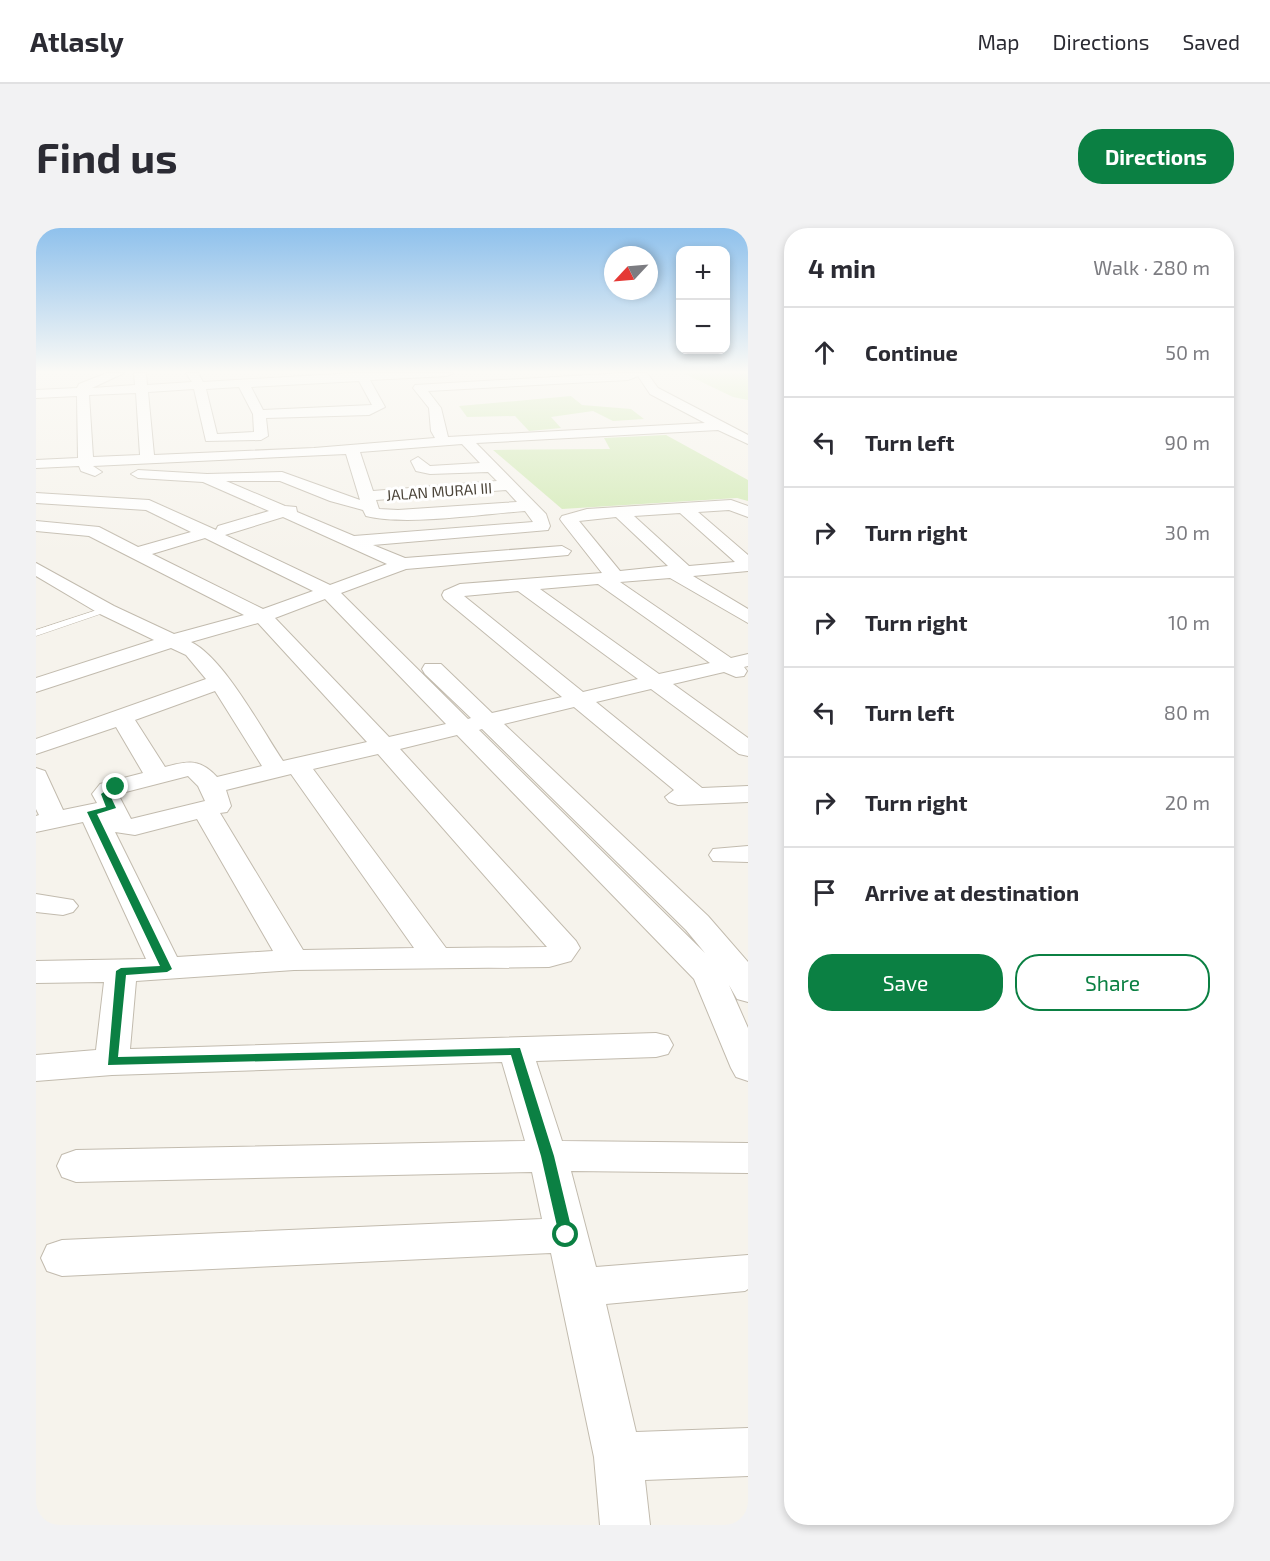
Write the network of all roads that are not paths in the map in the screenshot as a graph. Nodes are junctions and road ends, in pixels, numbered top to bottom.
1 (86, 434) edge
2 (145, 434) edge
3 (210, 434) edge
4 (261, 434) edge
5 (361, 434) edge
6 (425, 434) edge
7 (444, 434) edge
8 (572, 434) edge
9 (734, 434) edge
10 (465, 439) junction
11 (748, 440) edge
12 (444, 441) junction
13 (352, 450) junction
14 (147, 458) junction
15 (87, 460) junction
16 (412, 461) dead end
17 (489, 462) junction
18 (36, 464) edge
19 (282, 476) junction
20 (327, 476) dead end
21 (206, 478) junction
22 (511, 485) junction
23 (36, 492) edge
24 (36, 498) edge
25 (336, 498) junction
26 (368, 501) junction
27 (530, 506) junction
28 (684, 508) junction
29 (748, 512) edge
30 (281, 513) junction
31 (621, 513) junction
32 (36, 526) edge
33 (207, 527) junction
34 (351, 541) junction
35 (562, 551) dead end
36 (138, 552) junction
37 (403, 564) junction
38 (748, 565) edge
39 (36, 568) edge
40 (678, 571) junction
41 (609, 578) junction
42 (522, 585) junction
43 (337, 589) junction
44 (748, 596) edge
45 (721, 600) junction
46 (107, 610) junction
47 (262, 616) junction
48 (748, 617) edge
49 (36, 633) edge
50 (175, 640) junction
51 (748, 660) edge
52 (726, 664) junction
53 (748, 679) edge
54 (656, 681) junction
55 (220, 682) junction
56 (36, 685) edge
57 (579, 699) junction
58 (122, 717) junction
59 (489, 721) junction
60 (465, 727) junction
61 (383, 745) junction
62 (36, 747) edge
63 (748, 749) edge
64 (286, 767) junction
65 (36, 776) edge
66 (158, 776) junction
67 (748, 794) edge
68 (208, 798) junction
69 (102, 810) junction
70 (45, 822) edge
71 (294, 960) junction
72 (439, 960) junction
73 (167, 969) junction
74 (121, 971) junction
75 (36, 972) edge
76 (731, 978) edge
77 (656, 1045) dead end
78 (516, 1051) junction
79 (112, 1062) junction
80 (36, 1068) edge
81 (748, 1068) edge
82 (548, 1156) junction
83 (748, 1158) edge
84 (76, 1166) dead end
85 (566, 1235) junction
86 (62, 1258) dead end
87 (745, 1272) dead end
88 (581, 1287) junction
89 (748, 1452) edge
90 (618, 1457) junction
91 (626, 1525) edge

1 - 15 street
2 - 14 street
3 - 4 street
5 - 13 street
6 - 12 street
7 - 12 street
8 - 10 street
9 - 11 street
10 - 12 street
10 - 17 street
13 - 14 street
13 - 26 street
14 - 15 street
15 - 18 street
15 - 21 street
16 - 17 street
17 - 22 street
19 - 20 street
19 - 21 street
19 - 25 street
21 - 30 street
22 - 26 street, JALAN MURAI III
22 - 27 street
23 - 33 street
24 - 33 street
25 - 26 street
25 - 30 street
26 - 27 street
27 - 34 street
28 - 29 street
28 - 31 street
28 - 38 street
30 - 33 street
30 - 34 street
31 - 40 street
31 - 41 street
32 - 36 street
33 - 36 street
33 - 43 street
34 - 37 street
35 - 37 street
36 - 47 street
37 - 43 street
38 - 40 street
39 - 46 street
40 - 41 street
40 - 45 street
41 - 42 street
41 - 52 street
42 - 54 street
42 - 57 street
43 - 47 street
43 - 59 street
43 - 60 street
44 - 45 street
45 - 48 street
46 - 49 lane
46 - 50 street
47 - 50 street
47 - 61 street
50 - 55 street
50 - 56 street
51 - 52 street
52 - 53 street
52 - 54 street
54 - 57 street
54 - 63 street
55 - 58 street
55 - 64 street
57 - 59 street
57 - 67 street
58 - 62 street
58 - 66 street
59 - 60 street
59 - 76 street
60 - 61 street
60 - 76 street
61 - 64 street
61 - 72 street
64 - 68 street
64 - 72 street
65 - 70 street
66 - 68 street
66 - 69 street
68 - 69 street
68 - 71 street
69 - 70 street
69 - 73 street
71 - 72 street
71 - 73 street
73 - 74 street
74 - 75 street
74 - 79 street
76 - 81 street
77 - 78 street
78 - 79 street
78 - 82 street
79 - 80 street
82 - 83 street
82 - 84 street
82 - 85 street
85 - 86 street
85 - 88 street
87 - 88 street
88 - 90 street
89 - 90 street
90 - 91 street

